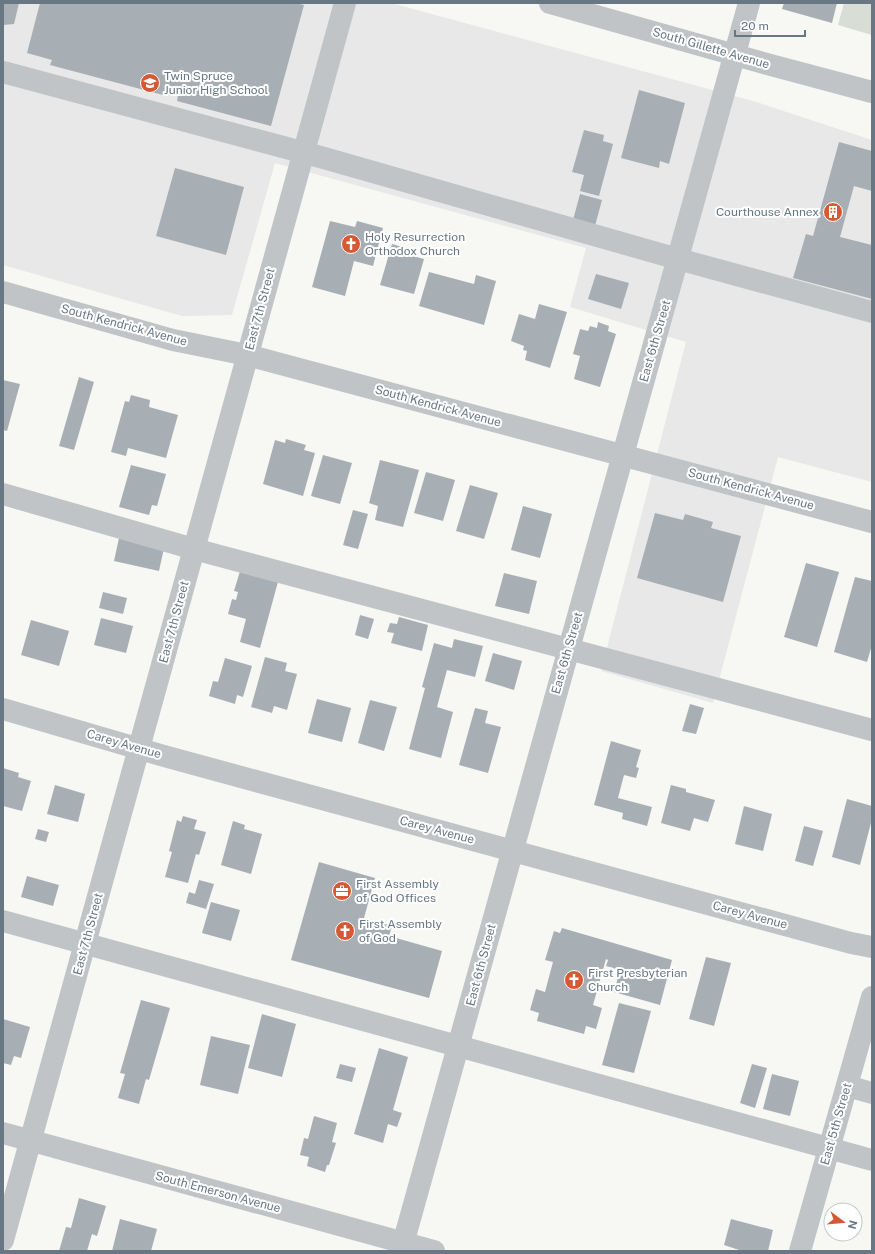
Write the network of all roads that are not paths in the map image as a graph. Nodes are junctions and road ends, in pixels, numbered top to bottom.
1 (345, 3) edge
2 (550, 3) edge
3 (748, 3) edge
4 (734, 55) junction
5 (3, 72) edge
6 (872, 92) edge
7 (303, 152) junction
8 (678, 259) junction
9 (3, 292) edge
10 (872, 312) edge
11 (247, 355) junction
12 (623, 455) junction
13 (3, 494) edge
14 (872, 522) edge
15 (194, 549) junction
16 (568, 649) junction
17 (3, 709) edge
18 (872, 730) edge
19 (139, 749) junction
20 (512, 850) junction
21 (3, 921) edge
22 (85, 944) junction
23 (872, 947) edge
24 (872, 997) edge
25 (459, 1047) junction
26 (847, 1086) junction
27 (872, 1093) edge
28 (3, 1133) edge
29 (31, 1140) junction
30 (830, 1149) junction
31 (872, 1160) edge
32 (3, 1240) edge
33 (403, 1247) edge
34 (434, 1251) edge
35 (800, 1251) edge

1 - 7 street, East 7th Street
2 - 4 street, South Gillette Avenue
3 - 4 street, East 6th Street
4 - 6 street, South Gillette Avenue
4 - 8 street, East 6th Street
5 - 7 street
7 - 8 street
7 - 11 street, East 7th Street
8 - 10 street
8 - 12 street, East 6th Street
9 - 11 street, South Kendrick Avenue
11 - 12 street, South Kendrick Avenue
11 - 15 street, East 7th Street
12 - 14 street, South Kendrick Avenue
12 - 16 street, East 6th Street
13 - 15 street
15 - 16 street
15 - 19 street, East 7th Street
16 - 18 street
16 - 20 street, East 6th Street
17 - 19 street, Carey Avenue
19 - 20 street, Carey Avenue
19 - 22 street, East 7th Street
20 - 23 street, Carey Avenue
20 - 25 street, East 6th Street
21 - 22 street
22 - 25 street
22 - 29 street, East 7th Street
24 - 26 street, East 5th Street
25 - 30 street
25 - 33 street, East 6th Street
26 - 27 street
26 - 30 street, East 5th Street
28 - 29 street, South Emerson Avenue
29 - 32 street, East 7th Street
29 - 33 street, South Emerson Avenue
30 - 31 street
30 - 35 street, East 5th Street
33 - 34 street, South Emerson Avenue

